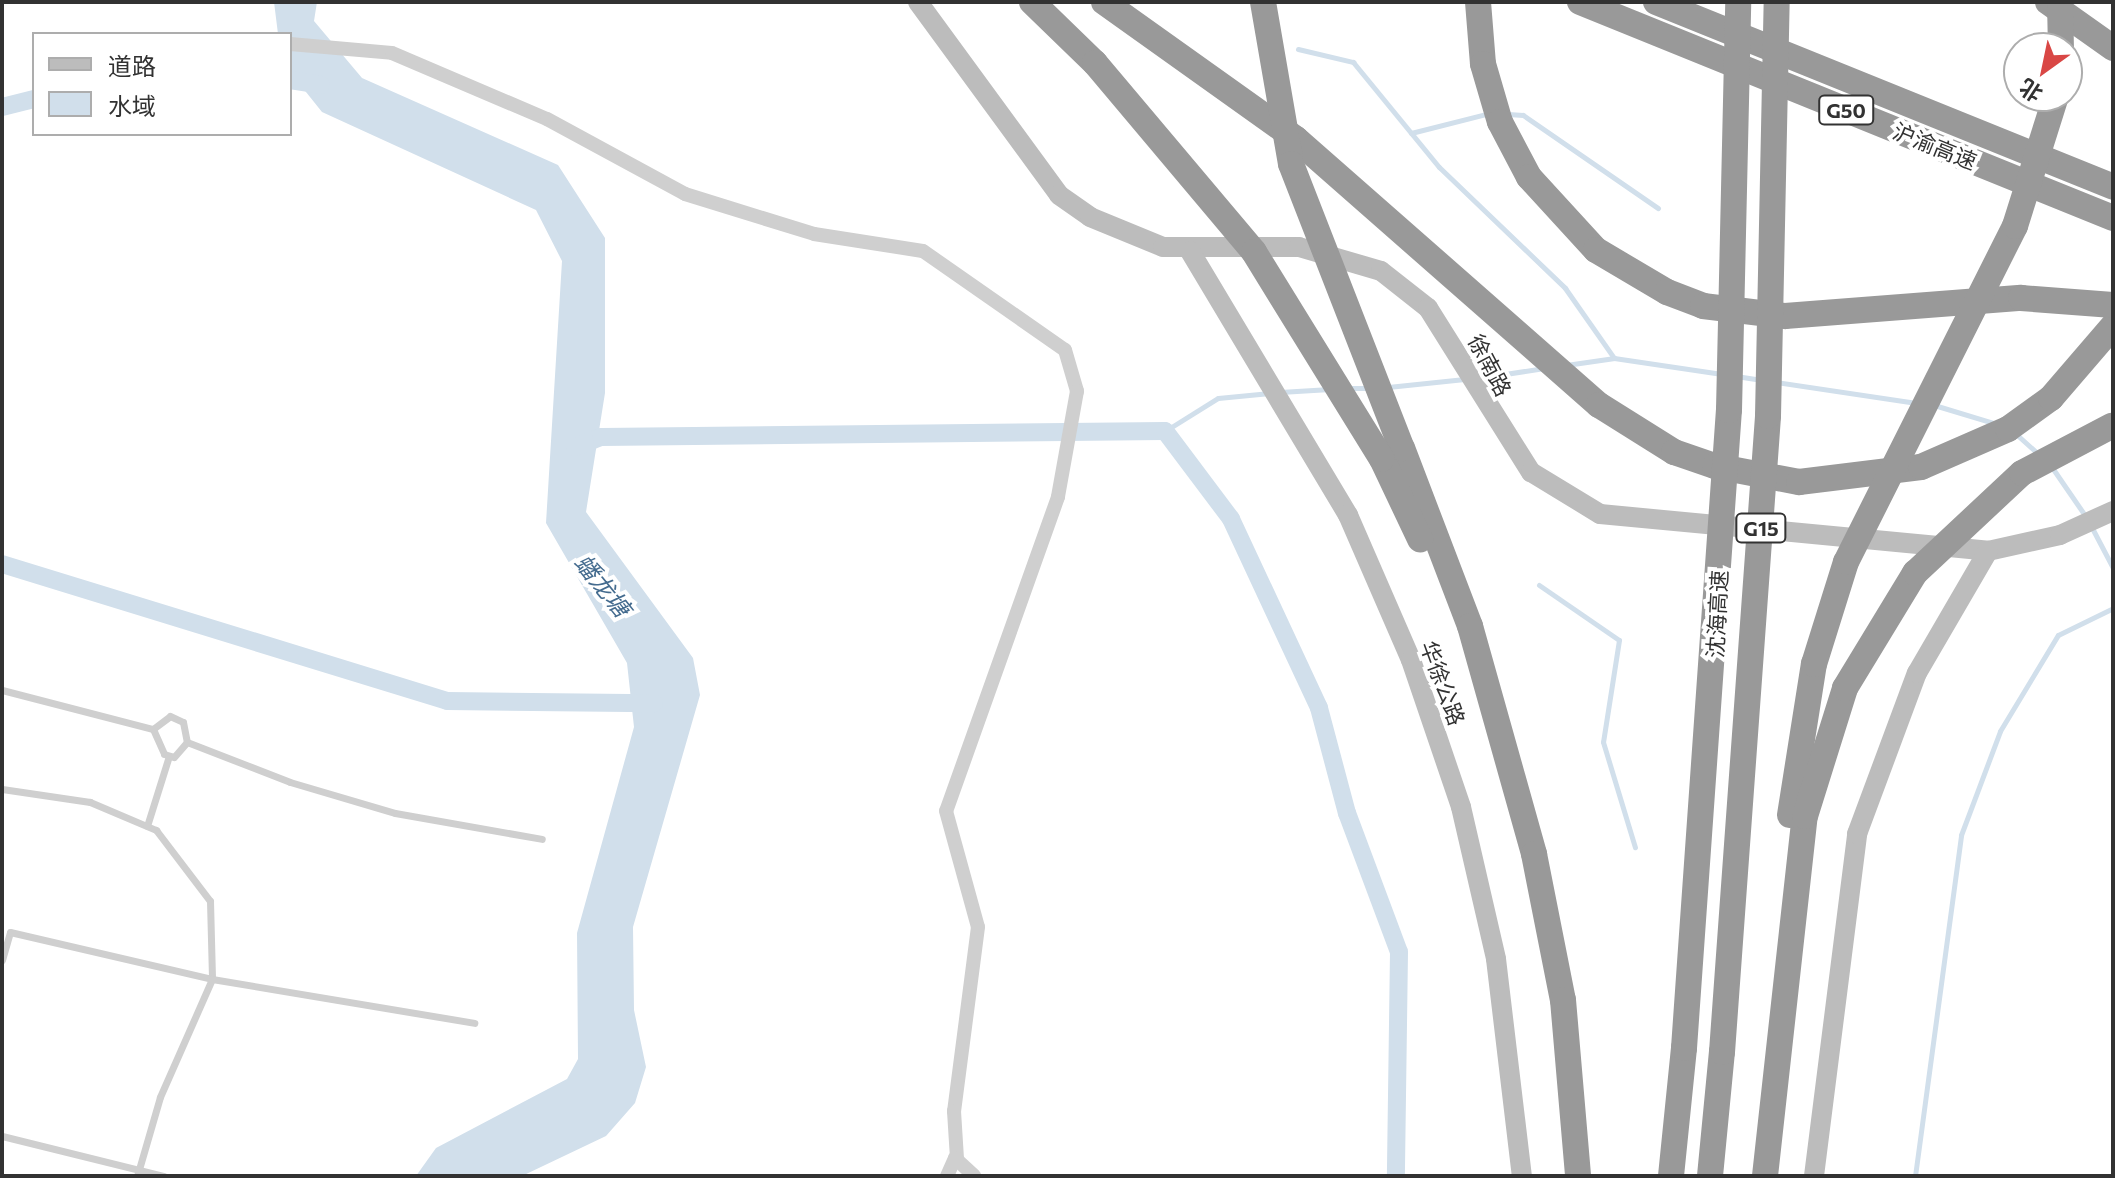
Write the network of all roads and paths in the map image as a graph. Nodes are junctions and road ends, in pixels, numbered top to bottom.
1 (918, 2) edge
2 (1032, 2) edge
3 (1104, 2) edge
4 (1263, 2) edge
5 (1478, 2) edge
6 (1580, 2) edge
7 (1656, 2) edge
8 (1738, 2) edge
9 (1777, 2) edge
10 (2048, 2) edge
11 (2060, 2) edge
12 (2061, 32) edge
13 (292, 44) edge
14 (2113, 48) edge
15 (2051, 112) edge
16 (2113, 187) edge
17 (2113, 218) edge
18 (1190, 251) junction
19 (2113, 305) edge
20 (2113, 326) edge
21 (2112, 426) edge
22 (1392, 453) junction
23 (2112, 512) edge
24 (1988, 551) junction
25 (2, 690) edge
26 (153, 729) junction
27 (187, 742) junction
28 (169, 756) junction
29 (2, 789) edge
30 (1797, 816) junction
31 (147, 826) junction
32 (542, 839) dead end
33 (2, 960) edge
34 (212, 979) junction
35 (474, 1023) dead end
36 (2, 1136) edge
37 (957, 1159) junction
38 (137, 1173) edge
39 (164, 1176) edge
40 (947, 1176) edge
41 (974, 1176) edge
42 (1522, 1176) edge
43 (1578, 1176) edge
44 (1671, 1176) edge
45 (1710, 1176) edge
46 (1765, 1176) edge
47 (1814, 1176) edge

1 - 18 street, 徐南路
2 - 22 highway, bridge
3 - 20 highway
4 - 22 highway, bridge
5 - 19 highway
6 - 17 highway, 沪渝高速 / G50
7 - 16 highway, 沪渝高速 / G50
8 - 44 highway, 沈海高速 / G15, bridge
9 - 45 highway, 沈海高速 / G15, bridge
10 - 14 highway
11 - 12 highway, bridge
13 - 37 street
15 - 30 highway, bridge
18 - 24 street, 徐南路
18 - 42 street, 华徐公路
21 - 30 highway, bridge
22 - 43 highway
23 - 24 street, 徐南路
24 - 47 street
25 - 26 lane
26 - 27 lane
26 - 28 lane
27 - 28 lane
27 - 32 lane
28 - 31 lane
29 - 31 lane
30 - 46 highway
31 - 34 lane
33 - 34 lane
34 - 35 lane
34 - 38 lane
36 - 38 lane
37 - 40 street
37 - 41 street
38 - 39 lane

